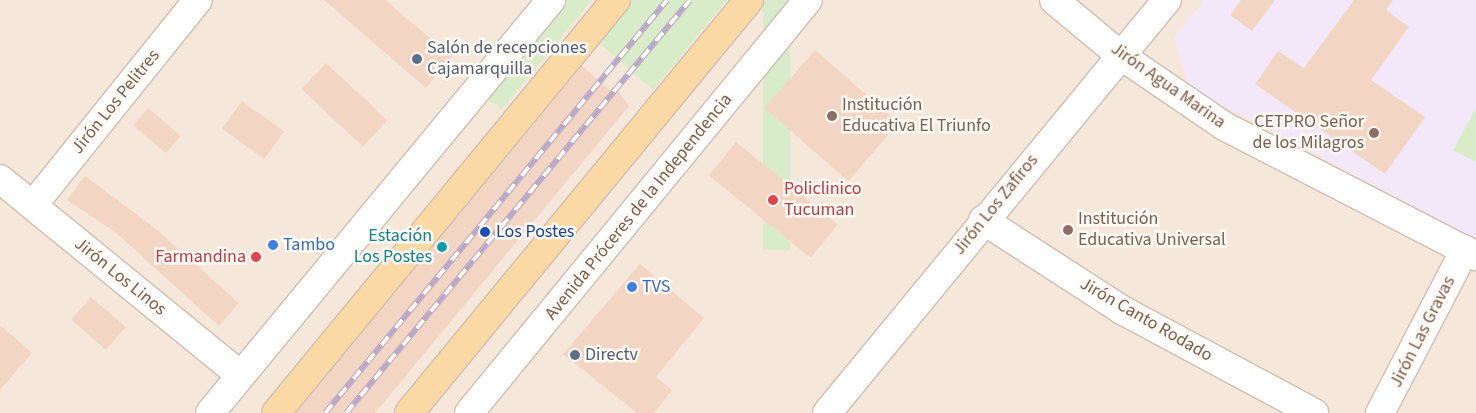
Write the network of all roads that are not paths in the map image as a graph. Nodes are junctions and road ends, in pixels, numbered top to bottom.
1 (198, 0) edge
2 (551, 0) edge
3 (616, 0) edge
4 (749, 0) edge
5 (808, 0) edge
6 (1054, 0) edge
7 (1167, 0) edge
8 (1120, 55) junction
9 (0, 179) edge
10 (33, 205) junction
11 (983, 220) junction
12 (1470, 253) edge
13 (240, 375) junction
14 (210, 413) edge
15 (276, 413) edge
16 (409, 413) edge
17 (469, 413) edge
18 (827, 413) edge
19 (1314, 413) edge
20 (1380, 413) edge

1 - 10 street, Jirón Los Pelitres
2 - 13 street
3 - 15 main road
4 - 16 main road
5 - 17 street, Avenida Próceres de la Independencia
6 - 8 street, Jirón Agua Marina
7 - 8 street, Jirón Los Zafiros
8 - 11 street, Jirón Los Zafiros
8 - 12 street, Jirón Agua Marina
9 - 10 street, Jirón Los Linos
10 - 13 street, Jirón Los Linos
11 - 18 street, Jirón Los Zafiros
11 - 19 street, Jirón Canto Rodado
12 - 20 street, Jirón Las Gravas
13 - 14 street

